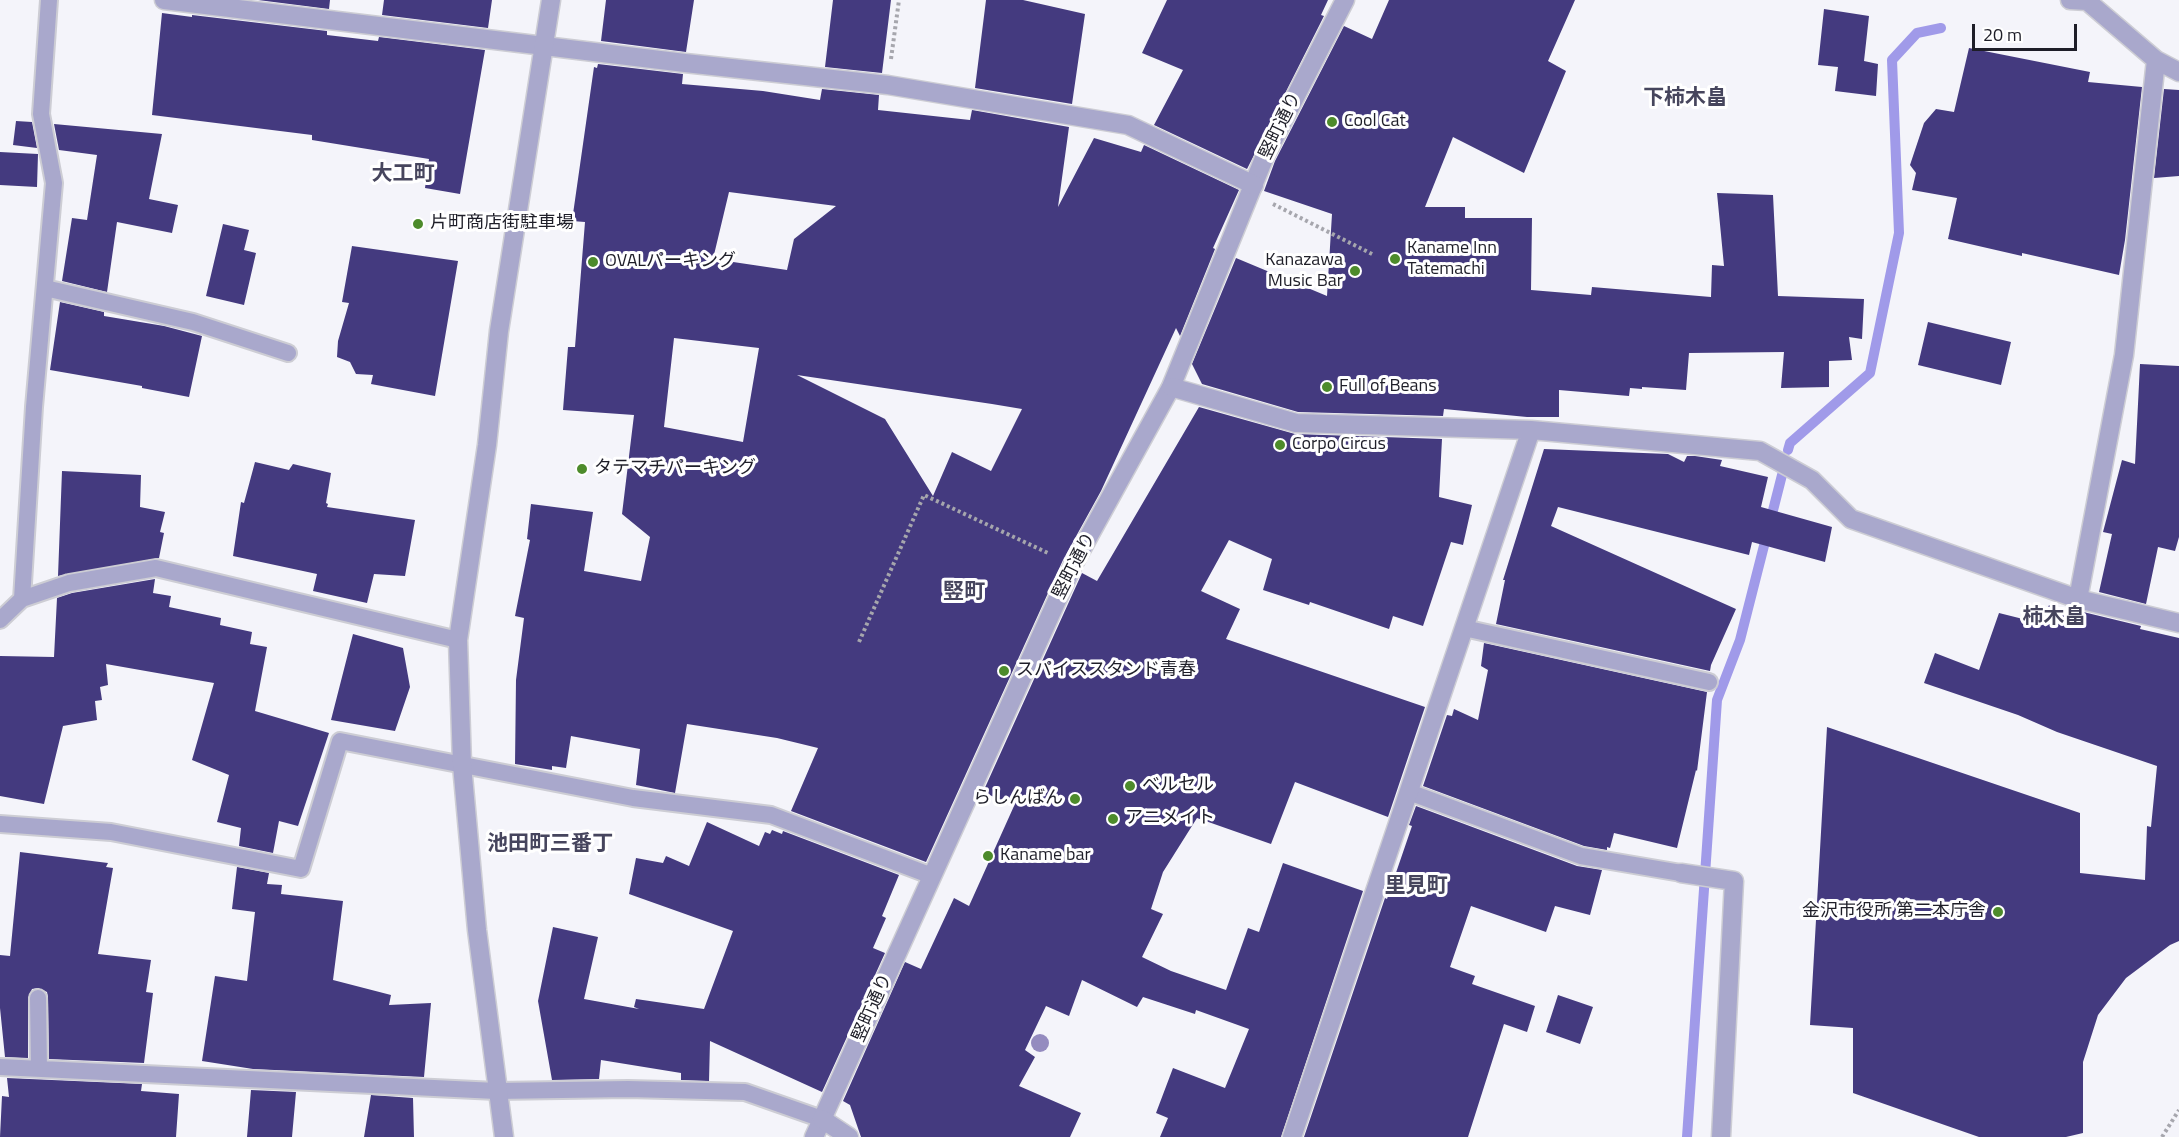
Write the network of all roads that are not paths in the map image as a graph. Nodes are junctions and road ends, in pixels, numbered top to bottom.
1 (49, 0) edge
2 (164, 0) edge
3 (551, 0) edge
4 (1345, 0) edge
5 (2070, 0) edge
6 (2087, 0) edge
7 (543, 45) junction
8 (2156, 60) junction
9 (2179, 72) edge
10 (1252, 189) junction
11 (45, 288) junction
12 (288, 352) dead end
13 (1171, 387) junction
14 (1531, 430) junction
15 (22, 599) junction
16 (2078, 599) junction
17 (0, 620) edge
18 (2179, 623) edge
19 (1464, 628) junction
20 (458, 640) junction
21 (1709, 682) dead end
22 (462, 765) junction
23 (1408, 792) junction
24 (0, 824) edge
25 (1681, 873) joint
26 (932, 876) junction
27 (38, 998) dead end
28 (0, 1067) edge
29 (39, 1069) junction
30 (496, 1091) junction
31 (822, 1119) junction
32 (504, 1137) edge
33 (814, 1137) edge
34 (849, 1137) edge
35 (1292, 1137) edge
36 (1721, 1137) edge

1 - 11 lane
2 - 7 street
3 - 7 street
4 - 10 street, 竪町通り
5 - 6 street
6 - 8 street
7 - 10 street
7 - 20 street
8 - 9 street
8 - 16 street
10 - 13 street, 竪町通り
11 - 12 lane
11 - 15 lane
13 - 14 street
13 - 26 street, 竪町通り
14 - 16 street
14 - 19 street
15 - 17 lane
15 - 20 lane
16 - 18 street
19 - 21 lane
19 - 23 street
20 - 22 street
22 - 24 lane
22 - 26 lane
22 - 30 street
23 - 25 lane
23 - 35 street
25 - 36 street
26 - 31 street, 竪町通り
27 - 29 lane
28 - 29 lane
29 - 30 lane
30 - 31 lane
30 - 32 street
31 - 33 street, 竪町通り
31 - 34 street

